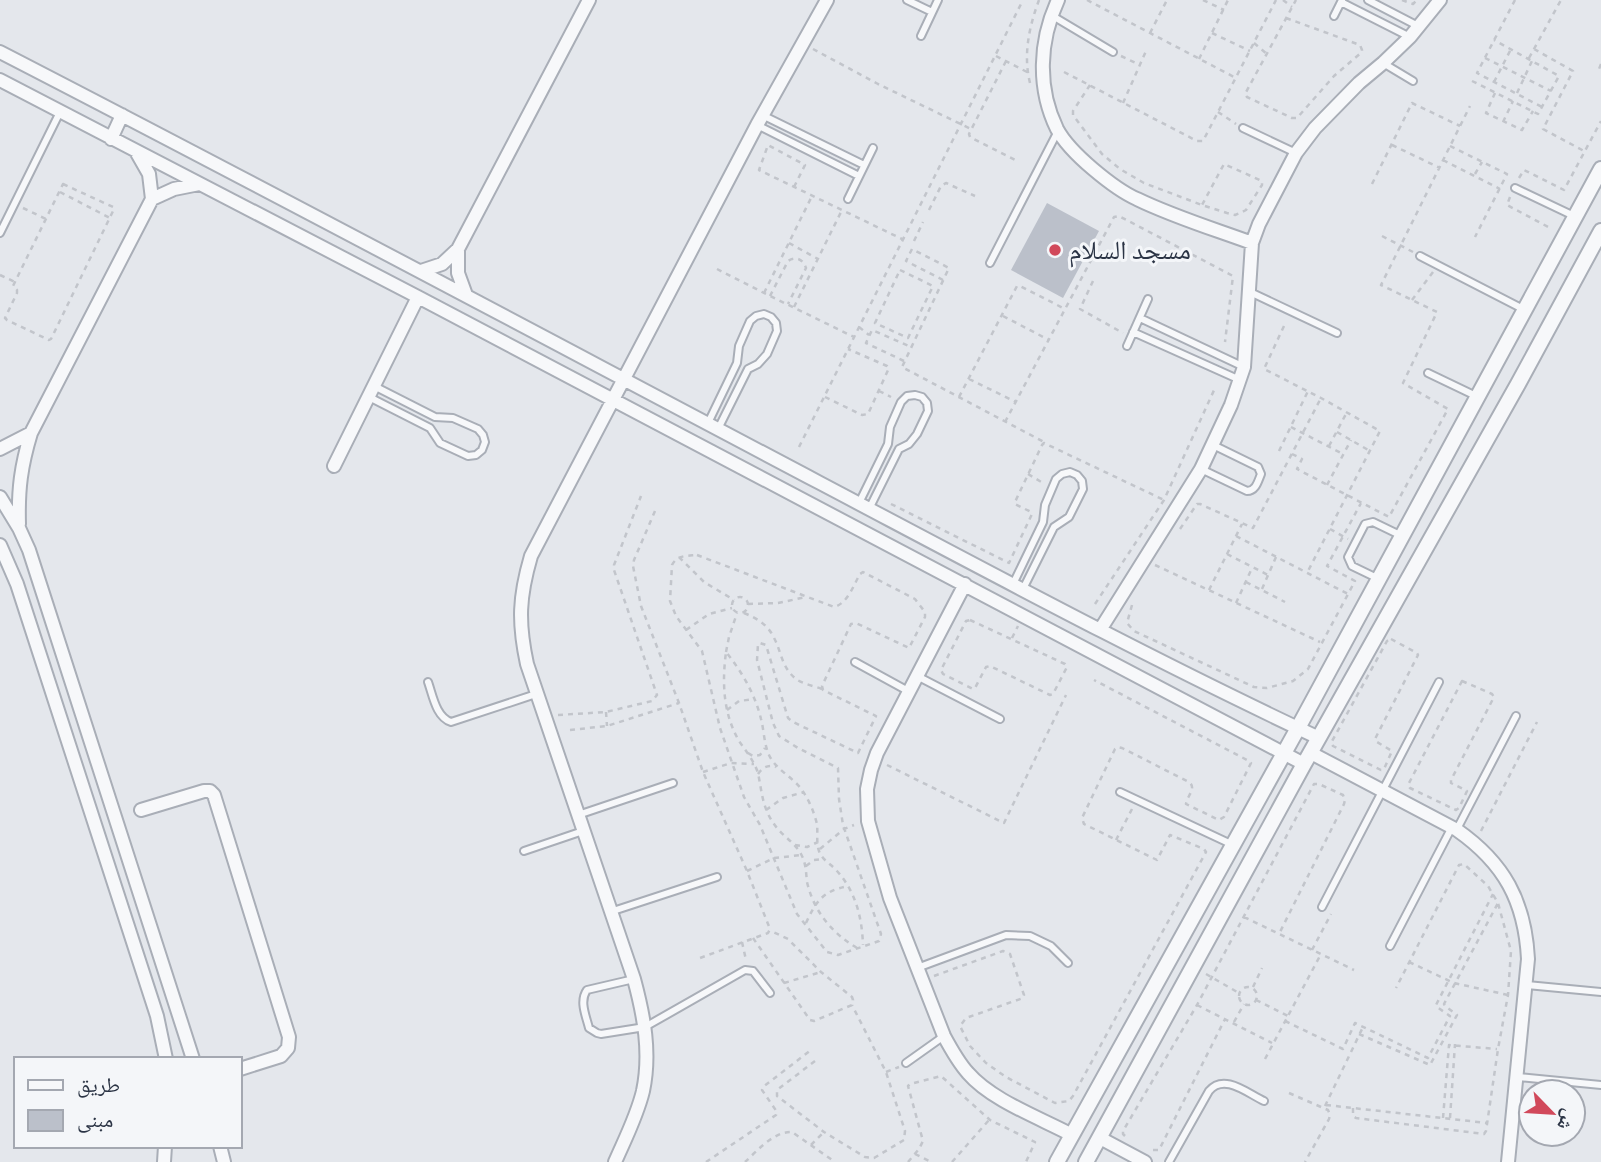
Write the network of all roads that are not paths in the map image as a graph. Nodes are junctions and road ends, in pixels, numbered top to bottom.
1 (589, 0) edge
2 (827, 0) edge
3 (907, 0) edge
4 (1058, 0) edge
5 (1368, 0) edge
6 (1440, 0) edge
7 (937, 1) edge
8 (1341, 1) edge
9 (932, 12) junction
10 (1051, 15) junction
11 (1334, 16) dead end
12 (1420, 26) junction
13 (921, 36) dead end
14 (1410, 37) junction
15 (0, 52) edge
16 (1113, 52) road end
17 (1383, 63) junction
18 (0, 80) edge
19 (1413, 80) dead end
20 (60, 112) junction
21 (122, 115) junction
22 (759, 120) junction
23 (1242, 128) road end
24 (1058, 131) junction
25 (111, 139) junction
26 (873, 148) dead end
27 (136, 152) junction
28 (1296, 153) junction
29 (864, 165) junction
30 (1601, 169) edge
31 (234, 174) junction
32 (859, 176) junction
33 (199, 184) junction
34 (1515, 188) dead end
35 (222, 196) junction
36 (152, 199) junction
37 (848, 200) dead end
38 (1576, 216) junction
39 (1601, 232) edge
40 (0, 233) edge
41 (1252, 243) junction
42 (458, 249) junction
43 (1420, 256) dead end
44 (990, 262) dead end
45 (421, 271) junction
46 (1248, 292) junction
47 (466, 295) junction
48 (418, 297) junction
49 (1148, 299) dead end
50 (1525, 310) junction
51 (1140, 318) junction
52 (1337, 333) dead end
53 (1132, 335) junction
54 (1127, 346) dead end
55 (1244, 367) junction
56 (1428, 373) dead end
57 (623, 379) junction
58 (1240, 380) junction
59 (372, 391) junction
60 (1478, 397) junction
61 (612, 400) junction
62 (713, 426) junction
63 (30, 433) junction
64 (1213, 445) junction
65 (0, 449) edge
66 (334, 466) dead end
67 (1202, 469) junction
68 (0, 497) edge
69 (864, 506) junction
70 (19, 527) junction
71 (1402, 536) junction
72 (0, 545) edge
73 (36, 575) junction
74 (1379, 579) junction
75 (17, 584) junction
76 (965, 584) junction
77 (1018, 587) junction
78 (1100, 630) junction
79 (855, 662) dead end
80 (916, 676) junction
81 (428, 682) dead end
82 (1438, 682) dead end
83 (908, 691) junction
84 (537, 694) junction
85 (1516, 716) dead end
86 (1000, 719) dead end
87 (1298, 728) junction
88 (1319, 738) junction
89 (1284, 753) junction
90 (1308, 758) junction
91 (673, 783) dead end
92 (1119, 792) dead end
93 (1382, 792) junction
94 (141, 810) dead end
95 (578, 815) junction
96 (1455, 828) junction
97 (583, 831) junction
98 (1233, 845) junction
99 (524, 851) dead end
100 (717, 877) dead end
101 (1322, 907) dead end
102 (610, 912) junction
103 (1390, 946) dead end
104 (1068, 964) dead end
105 (920, 974) junction
106 (634, 979) junction
107 (1527, 985) junction
108 (1601, 992) edge
109 (770, 993) dead end
110 (645, 1027) junction
111 (944, 1036) junction
112 (1122, 1044) junction
113 (1144, 1056) junction
114 (166, 1057) edge
115 (192, 1057) edge
116 (906, 1063) road end
117 (242, 1068) edge
118 (1518, 1077) junction
119 (1601, 1085) edge
120 (1264, 1101) dead end
121 (1072, 1135) junction
122 (1100, 1138) junction
123 (615, 1162) edge
124 (1057, 1162) edge
125 (1086, 1162) edge
126 (1144, 1162) edge
127 (1169, 1162) edge
128 (1508, 1162) edge

1 - 42 street
2 - 22 street
3 - 9 lane
4 - 10 street
5 - 12 lane
6 - 12 street
7 - 9 lane
8 - 11 lane
8 - 14 lane
9 - 13 lane
10 - 16 lane
10 - 24 street
12 - 14 street
14 - 17 street
15 - 21 street
17 - 19 lane
17 - 28 street
18 - 20 street
20 - 25 street
20 - 40 lane
21 - 25 street
21 - 31 street
22 - 29 lane
22 - 32 lane
22 - 57 street
23 - 28 lane
24 - 41 street
24 - 44 lane
25 - 27 street
26 - 29 lane
27 - 33 street
27 - 36 street
28 - 41 street
29 - 32 lane
30 - 38 street
31 - 35 street
31 - 45 street
32 - 37 lane
33 - 35 street
33 - 36 street
34 - 38 lane
35 - 48 street
36 - 63 street
38 - 50 street
39 - 88 street
41 - 46 street
42 - 45 street
42 - 47 street
43 - 50 lane
45 - 47 street
46 - 52 lane
46 - 55 street
47 - 57 street
48 - 59 street
48 - 61 street
49 - 51 lane
50 - 60 street
51 - 53 lane
51 - 55 lane
53 - 54 lane
53 - 58 lane
55 - 58 street
56 - 60 lane
57 - 61 street
57 - 62 street
58 - 64 street
59 - 59 lane
59 - 66 street
60 - 71 street
61 - 76 street
61 - 84 street
62 - 62 lane
62 - 69 street
63 - 65 street
63 - 70 street
64 - 67 street
64 - 67 lane
67 - 78 street
68 - 70 street
69 - 69 lane
69 - 77 street
70 - 73 street
71 - 74 street
71 - 74 lane
72 - 75 street
73 - 75 street
73 - 115 street
74 - 87 street
75 - 114 street
76 - 80 street
76 - 89 street
77 - 77 lane
77 - 78 street
78 - 87 street
79 - 83 lane
80 - 83 street
80 - 86 lane
81 - 84 lane
82 - 93 lane
83 - 105 street
84 - 95 street
85 - 96 lane
87 - 88 street
87 - 89 street
88 - 90 street
89 - 90 street
89 - 98 street
90 - 93 street
90 - 113 street
91 - 95 lane
92 - 98 lane
93 - 96 street
93 - 101 lane
94 - 117 street
95 - 97 street
96 - 103 lane
96 - 107 street
97 - 99 lane
97 - 102 street
98 - 112 street
100 - 102 lane
102 - 106 street
104 - 105 lane
105 - 111 street
106 - 110 street
106 - 110 lane
107 - 108 lane
107 - 118 street
109 - 110 lane
110 - 123 street
111 - 116 lane
111 - 121 street
112 - 113 street
112 - 121 street
113 - 122 street
118 - 119 lane
118 - 128 street
120 - 127 lane
121 - 124 street
122 - 125 street
122 - 126 street

